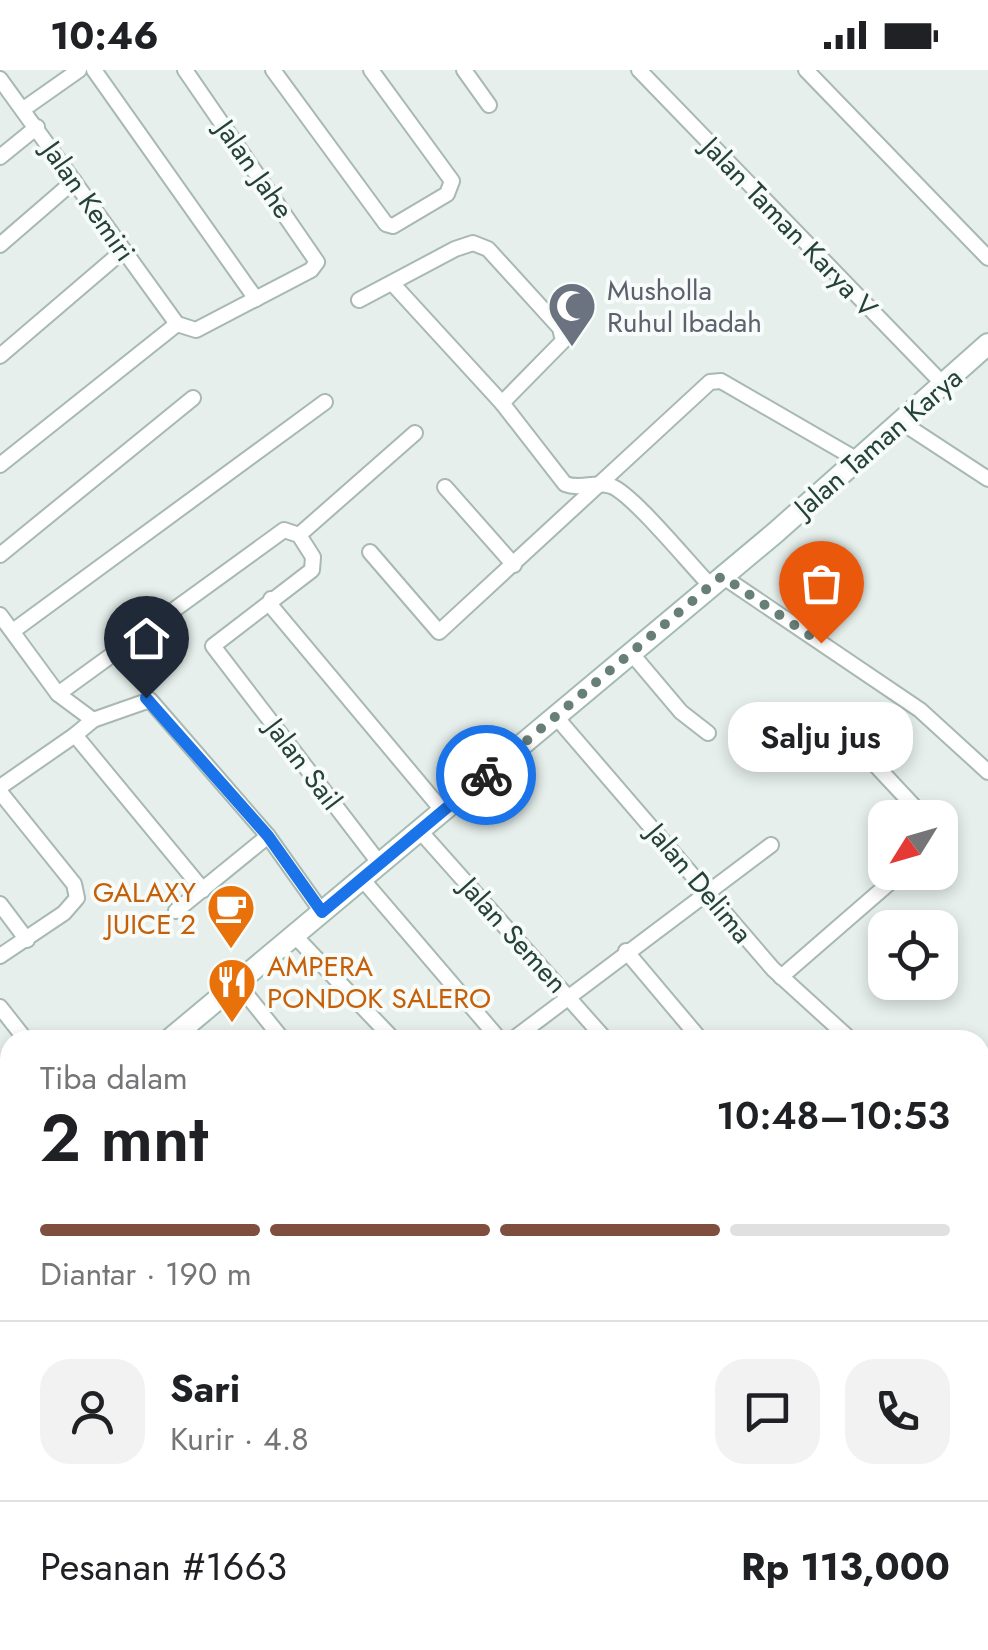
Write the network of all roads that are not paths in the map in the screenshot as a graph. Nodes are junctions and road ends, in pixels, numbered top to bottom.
1 (79, 70) edge
2 (94, 70) edge
3 (185, 70) edge
4 (273, 70) edge
5 (370, 70) edge
6 (464, 70) edge
7 (639, 70) edge
8 (806, 70) edge
9 (0, 79) edge
10 (489, 105) dead end
11 (25, 108) junction
12 (37, 127) junction
13 (0, 157) edge
14 (74, 182) junction
15 (0, 245) edge
16 (124, 250) junction
17 (988, 258) edge
18 (392, 283) junction
19 (256, 299) junction
20 (359, 300) dead end
21 (177, 324) junction
22 (988, 344) edge
23 (0, 356) edge
24 (942, 383) junction
25 (193, 398) dead end
26 (325, 402) dead end
27 (502, 404) junction
28 (901, 422) junction
29 (416, 433) dead end
30 (856, 459) junction
31 (0, 464) edge
32 (988, 479) edge
33 (602, 484) junction
34 (445, 487) dead end
35 (291, 532) junction
36 (370, 552) dead end
37 (0, 555) edge
38 (514, 565) junction
39 (716, 581) junction
40 (271, 600) junction
41 (0, 615) edge
42 (13, 631) junction
43 (632, 654) junction
44 (58, 694) junction
45 (557, 718) junction
46 (93, 720) junction
47 (708, 732) dead end
48 (75, 735) junction
49 (866, 756) dead end
50 (988, 772) edge
51 (0, 790) edge
52 (908, 800) edge
53 (442, 810) junction
54 (420, 830) junction
55 (268, 836) junction
56 (771, 845) dead end
57 (380, 864) junction
58 (363, 880) junction
59 (203, 890) junction
60 (709, 890) junction
61 (881, 890) edge
62 (0, 904) edge
63 (176, 911) dead end
64 (322, 912) junction
65 (294, 935) junction
66 (27, 940) junction
67 (626, 950) junction
68 (0, 956) edge
69 (781, 978) junction
70 (238, 984) junction
71 (569, 995) junction
72 (0, 1007) edge
73 (18, 1030) edge
74 (183, 1030) edge
75 (275, 1030) edge
76 (384, 1030) edge
77 (491, 1030) edge
78 (525, 1030) edge
79 (598, 1030) edge
80 (693, 1030) edge
81 (840, 1030) edge

1 - 11 street
2 - 19 street
3 - 19 street, Jalan Jahe
4 - 5 street
6 - 10 street
7 - 24 street, Jalan Taman Karya V
8 - 17 street
9 - 11 street, Jalan Kemiri
11 - 12 street, Jalan Kemiri
12 - 13 street
12 - 14 street, Jalan Kemiri
14 - 15 street
14 - 16 street, Jalan Kemiri
16 - 21 street, Jalan Kemiri
16 - 23 street
18 - 20 street
18 - 27 street
18 - 27 street
19 - 21 street
21 - 31 street
22 - 24 street, Jalan Taman Karya
24 - 28 street, Jalan Taman Karya
25 - 37 street
26 - 42 street
27 - 33 street
28 - 30 street, Jalan Taman Karya
28 - 32 street
29 - 35 street
30 - 33 street
30 - 39 street, Jalan Taman Karya
33 - 38 street
33 - 39 street
34 - 38 street
35 - 40 street
35 - 44 street
36 - 38 street
39 - 43 street, Jalan Taman Karya
39 - 50 street
40 - 53 street
40 - 57 street, Jalan Sail
41 - 42 street
42 - 44 street
43 - 45 street, Jalan Taman Karya
43 - 47 street
44 - 46 street
45 - 53 street, Jalan Taman Karya
45 - 60 street, Jalan Delima
46 - 48 street
46 - 55 street
48 - 51 street
48 - 59 street
49 - 52 street
51 - 66 street
53 - 54 street, Jalan Taman Karya
54 - 57 street, Jalan Taman Karya
54 - 71 street, Jalan Semen
55 - 59 street
55 - 64 street
56 - 60 street
57 - 58 street, Jalan Taman Karya
58 - 64 street, Jalan Taman Karya
58 - 77 street
59 - 63 street
60 - 67 street
60 - 69 street, Jalan Delima
61 - 69 street
62 - 66 street
64 - 65 street, Jalan Taman Karya
65 - 70 street, Jalan Taman Karya
65 - 76 street
66 - 68 street
67 - 71 street
67 - 80 street
69 - 81 street, Jalan Delima
70 - 74 street, Jalan Taman Karya
70 - 75 street
71 - 78 street
71 - 79 street, Jalan Semen
72 - 73 street

